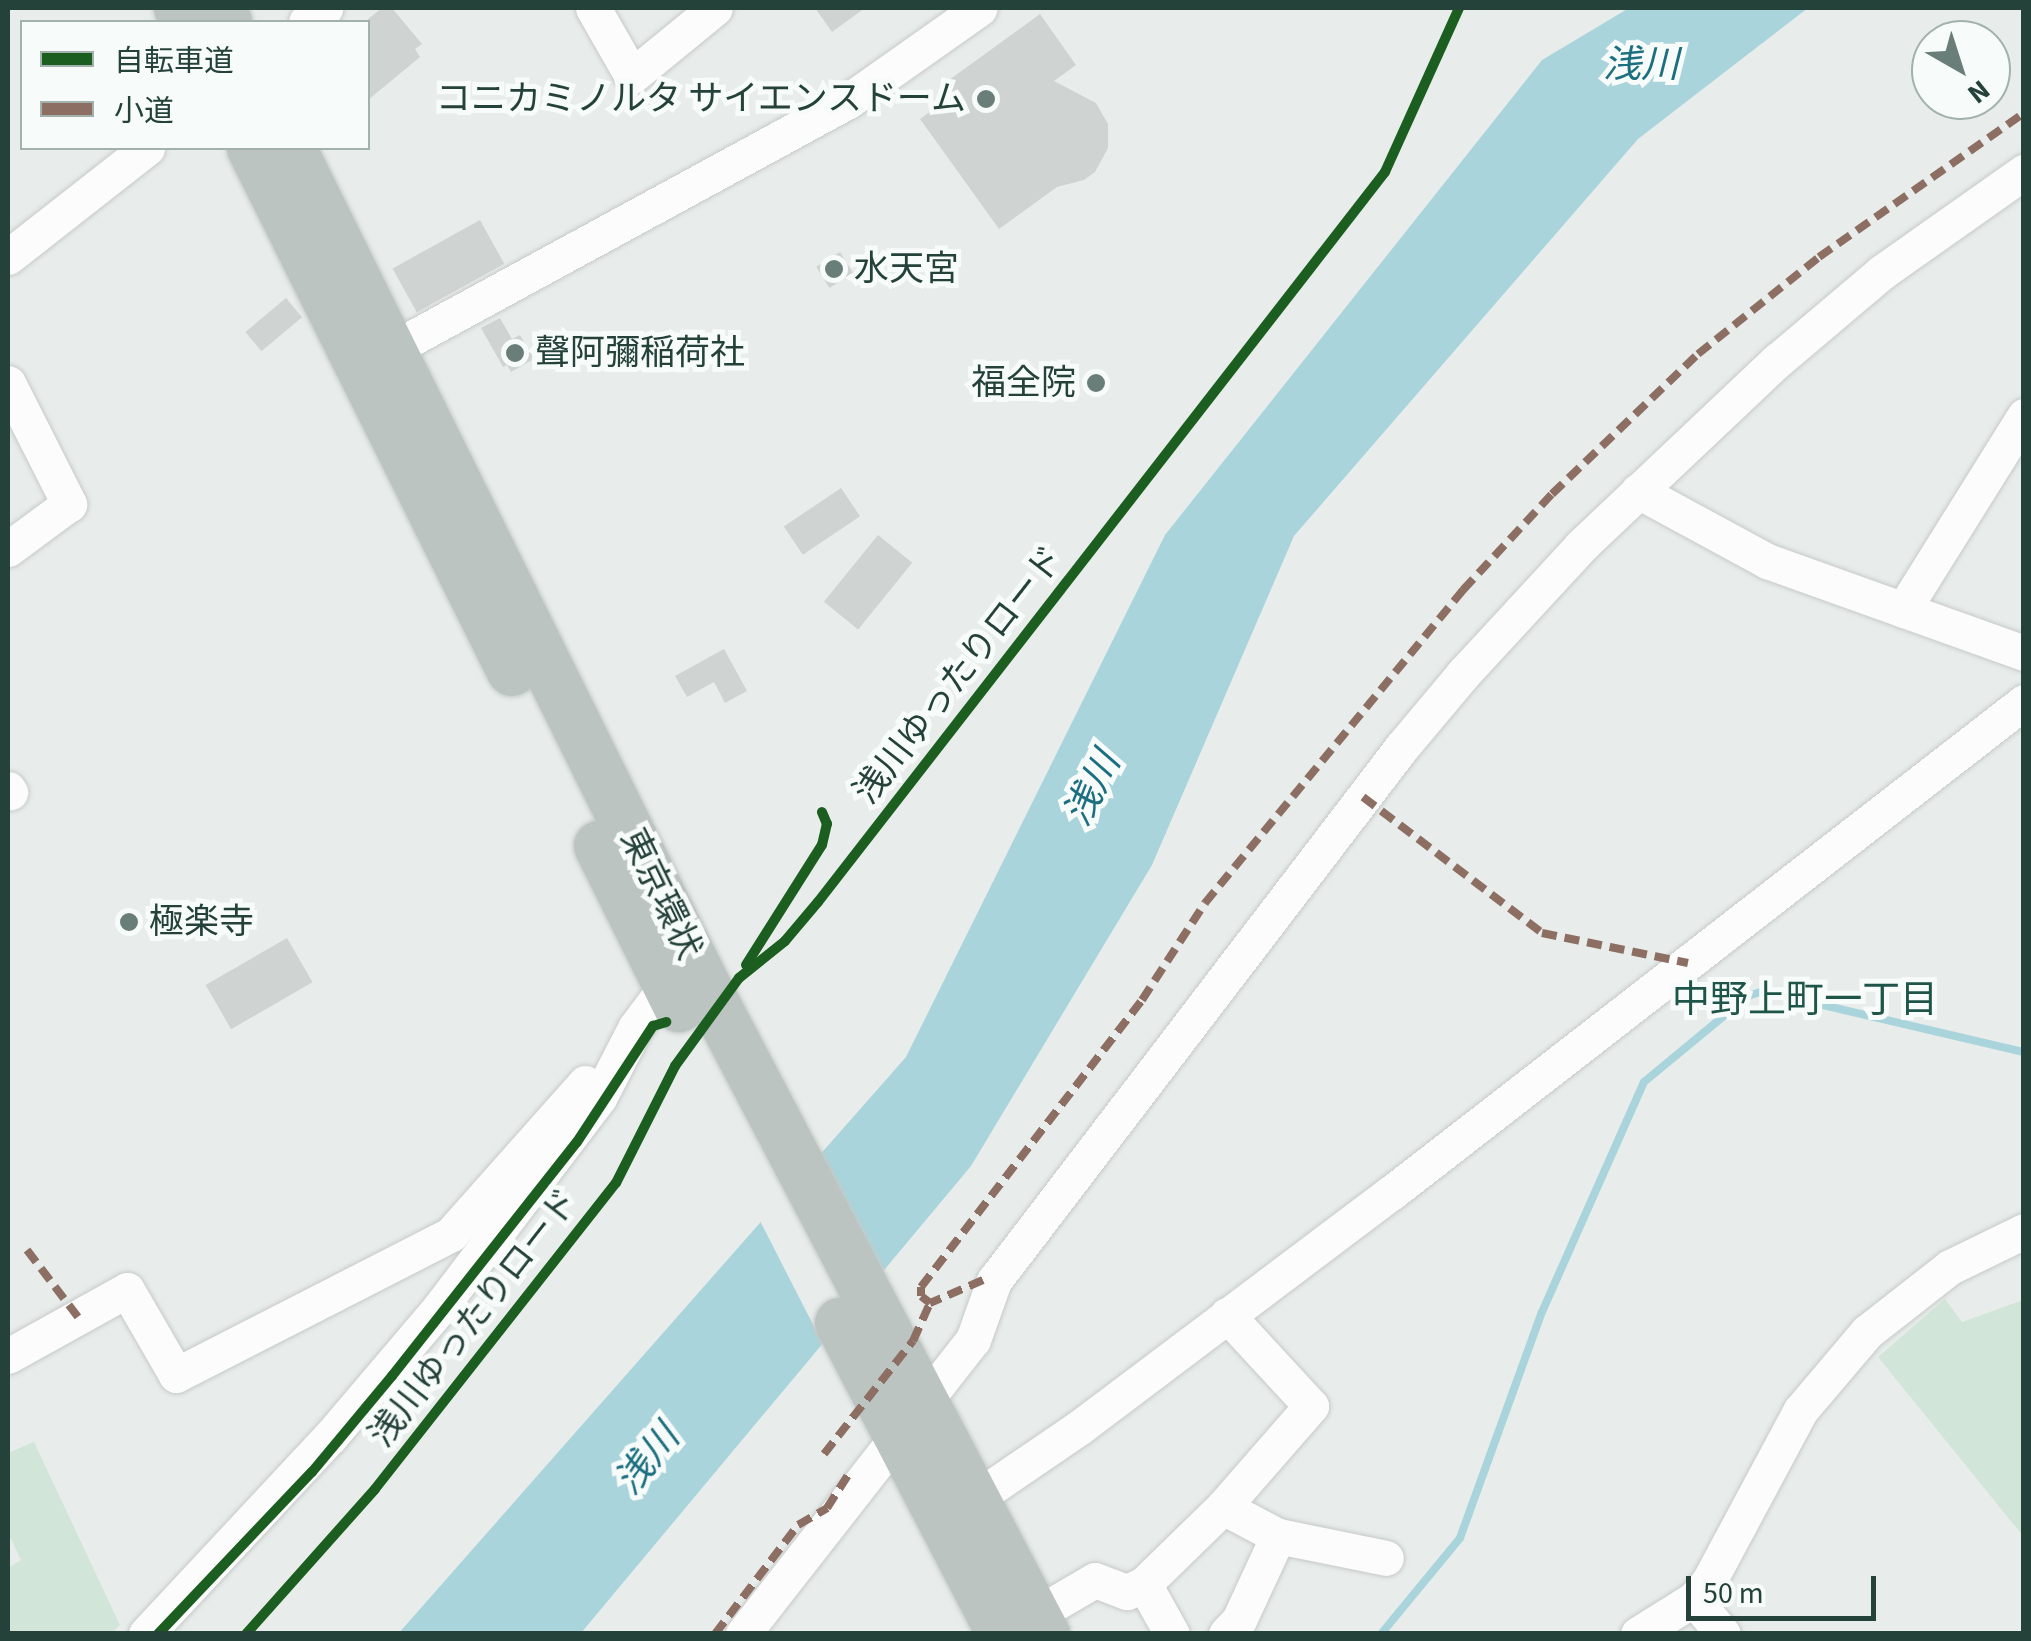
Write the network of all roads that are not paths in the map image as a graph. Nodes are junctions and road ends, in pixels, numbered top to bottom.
1 (593, 8) edge
2 (715, 8) edge
3 (980, 8) edge
4 (143, 150) edge
5 (253, 150) edge
6 (292, 150) edge
7 (2024, 172) edge
8 (8, 256) edge
9 (377, 357) junction
10 (8, 383) edge
11 (2024, 416) edge
12 (1638, 491) junction
13 (8, 550) edge
14 (1903, 610) junction
15 (2024, 653) edge
16 (2024, 702) edge
17 (686, 984) junction
18 (595, 1070) dead end
19 (2024, 1231) edge
20 (1227, 1315) junction
21 (8, 1356) edge
22 (904, 1409) junction
23 (972, 1500) junction
24 (1223, 1507) junction
25 (1278, 1536) junction
26 (1386, 1558) dead end
27 (1144, 1584) junction
28 (1694, 1599) junction
29 (1009, 1627) edge
30 (146, 1634) edge
31 (744, 1634) edge
32 (1172, 1634) edge
33 (1226, 1634) edge
34 (1638, 1634) edge
35 (1724, 1634) edge

1 - 2 street
3 - 9 street
4 - 8 street
5 - 9 highway, 東京環状
6 - 9 highway, 東京環状
7 - 12 street
9 - 17 highway, 東京環状
10 - 13 street
11 - 14 street
12 - 14 street
12 - 22 street
14 - 15 street
16 - 20 street
17 - 22 highway, 東京環状
17 - 30 street
18 - 21 street
19 - 28 street
20 - 23 street
20 - 24 street
22 - 23 highway, 東京環状
22 - 29 highway, 東京環状
22 - 31 street
23 - 29 highway, 東京環状
24 - 25 street
24 - 27 street
25 - 26 street
25 - 33 street
27 - 29 street
27 - 32 street
28 - 34 street
28 - 35 street

